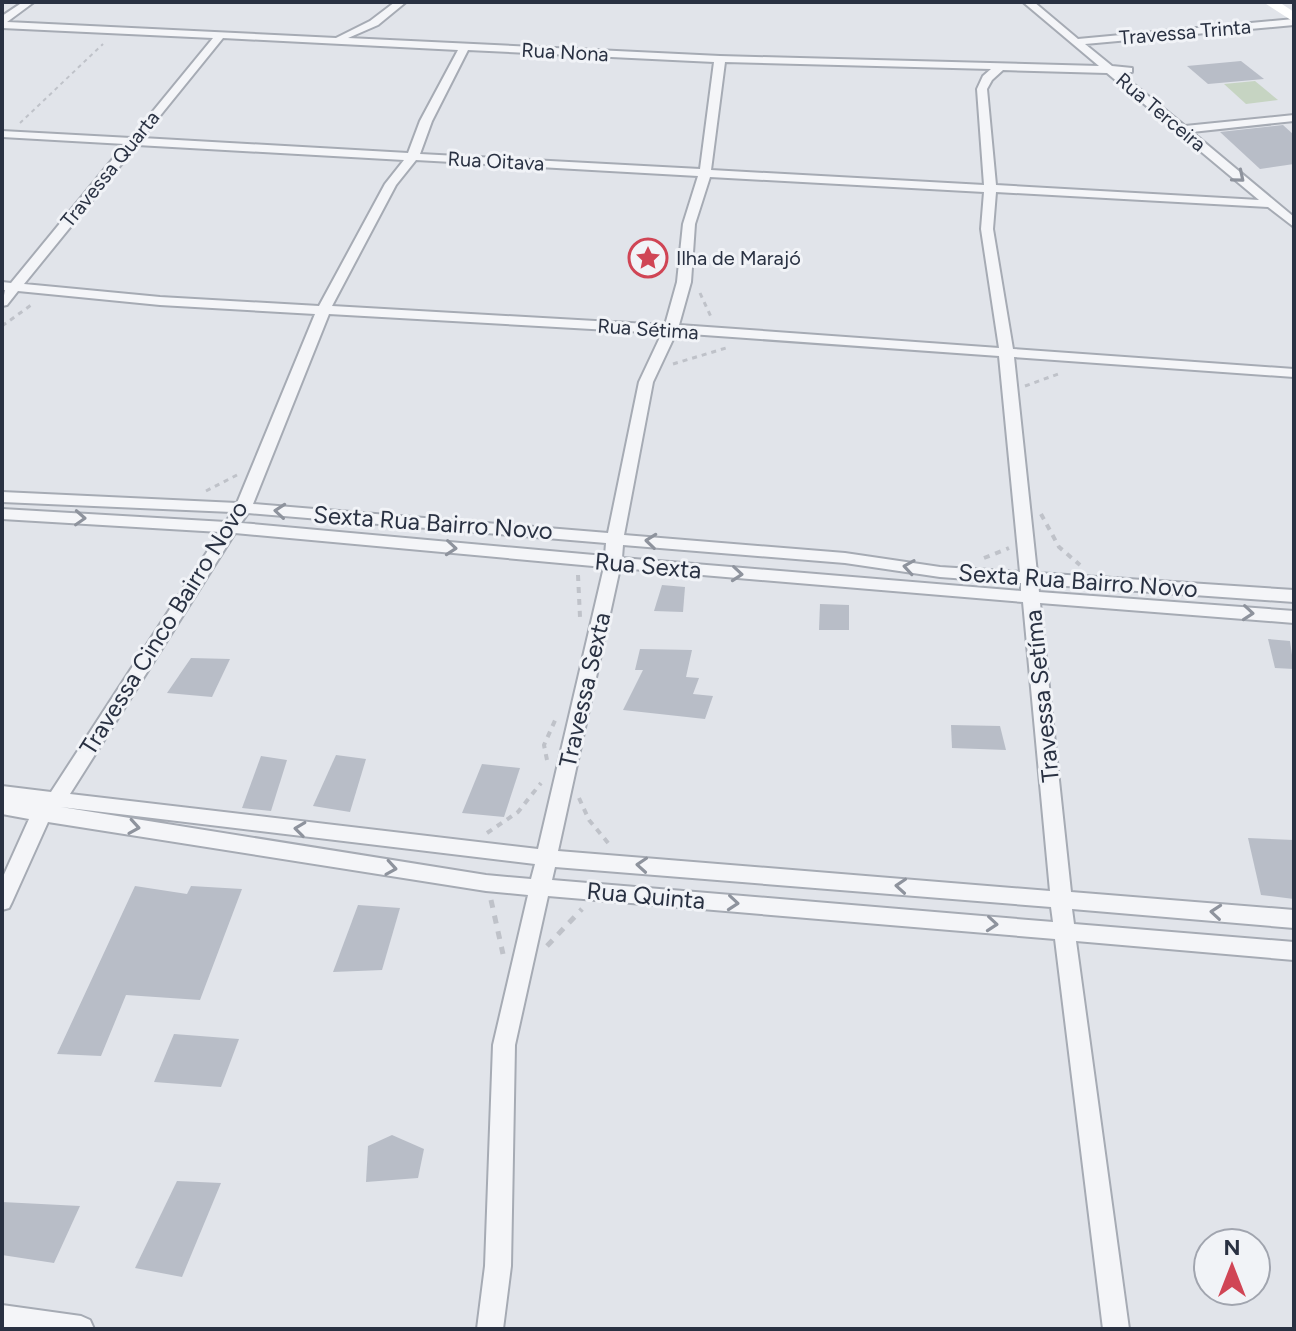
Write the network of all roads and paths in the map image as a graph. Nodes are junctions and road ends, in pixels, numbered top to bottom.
1 (29, 2) edge
2 (401, 2) edge
3 (1028, 2) edge
4 (1042, 2) edge
5 (1270, 2) edge
6 (1293, 13) edge
7 (2, 23) edge
8 (117, 32) junction
9 (219, 37) junction
10 (335, 41) junction
11 (1092, 41) junction
12 (1077, 42) junction
13 (464, 47) junction
14 (720, 59) junction
15 (998, 69) junction
16 (1128, 70) junction
17 (1112, 71) junction
18 (1294, 118) edge
19 (1200, 129) junction
20 (1183, 130) junction
21 (5, 134) edge
22 (132, 141) junction
23 (413, 156) junction
24 (705, 173) junction
25 (990, 190) junction
26 (1271, 204) junction
27 (1294, 207) edge
28 (1294, 223) edge
29 (696, 280) dead end
30 (7, 287) edge
31 (2, 302) edge
32 (324, 309) junction
33 (671, 329) junction
34 (736, 340) junction
35 (1006, 351) junction
36 (1071, 370) dead end
37 (1294, 373) edge
38 (646, 382) junction
39 (1009, 390) junction
40 (265, 452) junction
41 (196, 493) dead end
42 (1021, 496) junction
43 (2, 497) edge
44 (243, 508) junction
45 (2, 514) edge
46 (228, 527) junction
47 (1018, 536) dead end
48 (615, 537) junction
49 (554, 558) junction
50 (982, 559) dead end
51 (613, 563) junction
52 (1089, 571) dead end
53 (1030, 587) junction
54 (1294, 596) edge
55 (1294, 617) edge
56 (581, 623) dead end
57 (569, 761) junction
58 (544, 779) dead end
59 (2, 793) edge
60 (2, 807) edge
61 (49, 807) junction
62 (451, 847) junction
63 (547, 858) junction
64 (626, 864) junction
65 (537, 887) junction
66 (596, 892) junction
67 (1063, 898) junction
68 (2, 902) edge
69 (1294, 919) edge
70 (1064, 930) junction
71 (545, 949) dead end
72 (1294, 951) edge
73 (2, 1318) edge
74 (81, 1329) edge
75 (490, 1329) edge
76 (1116, 1329) edge

1 - 7 street
2 - 10 street
3 - 12 street, Rua Terceira
4 - 11 street, Rua Terceira
5 - 6 street
6 - 11 street, Travessa Trinta
7 - 8 street, Rua Nona
8 - 9 street, Rua Nona
8 - 21 path
9 - 10 street, Rua Nona
9 - 22 street, Travessa Quarta
10 - 13 street, Rua Nona
11 - 12 street, Travessa Trinta
11 - 16 street, Rua Terceira
12 - 17 street, Rua Terceira
13 - 14 street, Rua Nona
13 - 23 street, Travessa Cinco Bairro Novo
14 - 15 street, Rua Nona
14 - 24 street, Travessa Sexta
15 - 17 street, Rua Nona
15 - 25 street, Travessa Setíma
16 - 17 street, Rua Nona
16 - 19 street, Rua Terceira
17 - 20 street, Rua Terceira
18 - 19 street
19 - 20 street
19 - 27 street, Rua Terceira
20 -> 26 street, Rua Terceira
21 - 22 street, Rua Oitava
22 - 23 street, Rua Oitava
22 - 30 street, Travessa Quarta
23 - 24 street, Rua Oitava
23 - 32 street, Travessa Cinco Bairro Novo
24 - 25 street, Rua Oitava
24 - 33 street, Travessa Sexta
25 - 26 street, Rua Oitava
25 - 35 street, Travessa Setíma
26 - 28 street, Rua Terceira
29 - 34 path
30 - 31 street, Travessa Quarta
30 - 32 street, Rua Sétima
32 - 33 street, Rua Sétima
32 - 40 street, Travessa Cinco Bairro Novo
33 - 34 street, Rua Sétima
33 - 38 street, Travessa Sexta
34 - 35 street, Rua Sétima
34 - 38 path
35 - 37 street, Rua Sétima
35 - 39 street, Travessa Setíma
36 - 39 path
38 - 48 street, Travessa Sexta
39 - 42 street, Travessa Setíma
40 - 41 path
40 - 44 street, Travessa Cinco Bairro Novo
42 - 52 path
42 - 53 street, Travessa Setíma
43 - 44 street, Sexta Rua Bairro Novo
44 - 46 street, Travessa Cinco Bairro Novo
48 -> 44 street, Sexta Rua Bairro Novo
45 -> 46 street, Rua Sexta
46 -> 49 street, Rua Sexta
46 - 61 street, Travessa Cinco Bairro Novo
47 - 50 path
48 - 51 street, Travessa Sexta
53 -> 48 street, Sexta Rua Bairro Novo
49 - 51 street, Rua Sexta
49 - 56 path
51 -> 53 street, Rua Sexta
51 - 57 street, Travessa Sexta
53 - 54 street, Sexta Rua Bairro Novo
53 -> 55 street, Rua Sexta
53 - 67 street, Travessa Setíma
57 - 63 street, Travessa Sexta
57 - 64 path
58 - 62 path
59 - 61 street, Rua Quinta
60 - 61 street, Rua Quinta
62 -> 61 street, Rua Quinta
61 -> 65 street, Rua Quinta
61 - 68 street, Travessa Cinco Bairro Novo
62 - 63 street, Rua Quinta
63 - 64 street, Rua Quinta
63 - 65 street, Travessa Sexta
67 -> 64 street, Rua Quinta
65 - 66 street, Rua Quinta
65 - 75 street, Travessa Sexta
66 -> 70 street, Rua Quinta
66 - 71 path
69 -> 67 street, Rua Quinta
67 - 70 street, Travessa Setíma
70 - 72 street, Rua Quinta
70 - 76 street, Travessa Setíma
73 - 74 street

